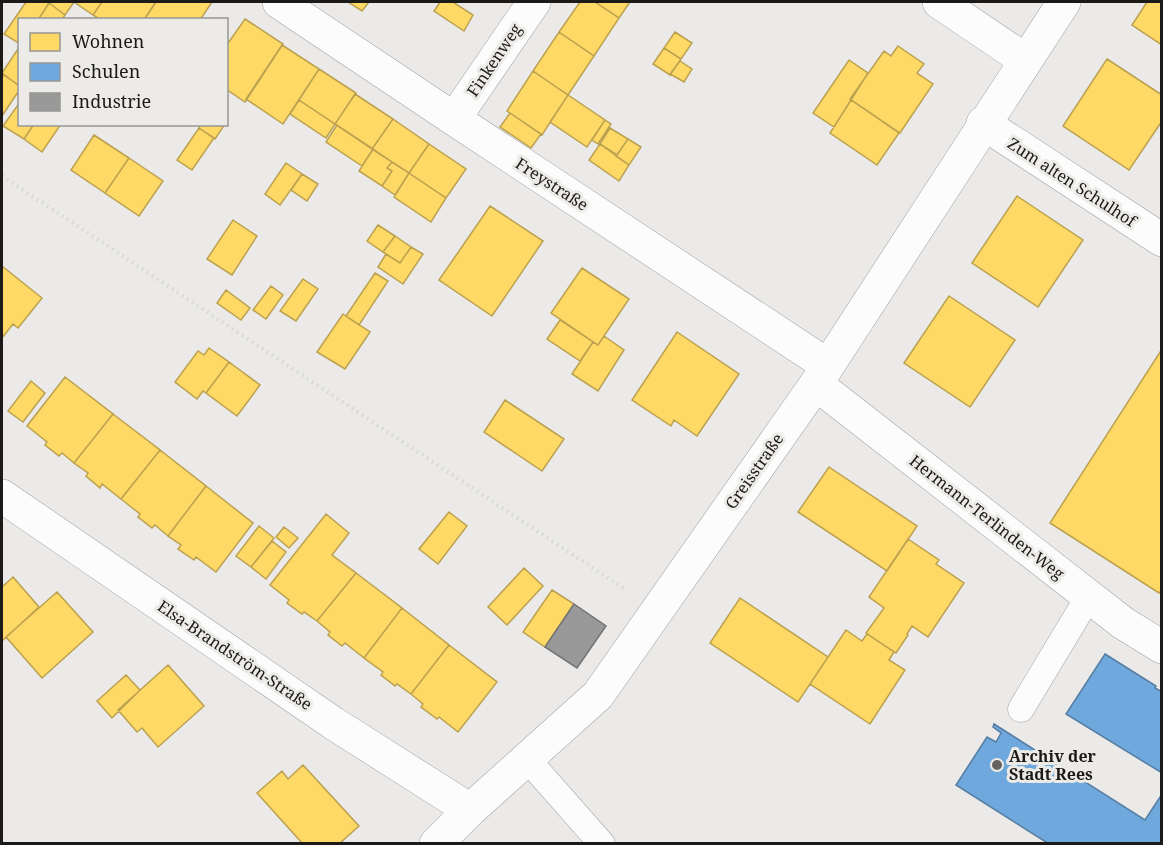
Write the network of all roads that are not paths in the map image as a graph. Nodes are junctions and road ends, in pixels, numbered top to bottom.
1 (279, 2) edge
2 (534, 2) edge
3 (939, 2) edge
4 (1064, 2) edge
5 (1025, 60) junction
6 (454, 119) junction
7 (983, 123) junction
8 (1161, 240) edge
9 (821, 374) junction
10 (2, 496) edge
11 (1089, 596) junction
12 (1161, 647) edge
13 (1021, 709) dead end
14 (527, 759) junction
15 (470, 810) junction
16 (436, 843) edge
17 (602, 843) edge

1 - 6 street, Freystraße
2 - 6 street, Finkenweg
3 - 5 street
4 - 5 street
5 - 7 street, Greisstraße
6 - 9 street, Freystraße
7 - 8 street, Zum alten Schulhof
7 - 9 street, Greisstraße
9 - 11 street, Hermann-Terlinden-Weg
9 - 14 street, Greisstraße
10 - 15 street, Elsa-Brandström-Straße
11 - 12 street, Hermann-Terlinden-Weg
11 - 13 lane
14 - 15 street, Greisstraße
14 - 17 lane
15 - 16 street, Greisstraße

